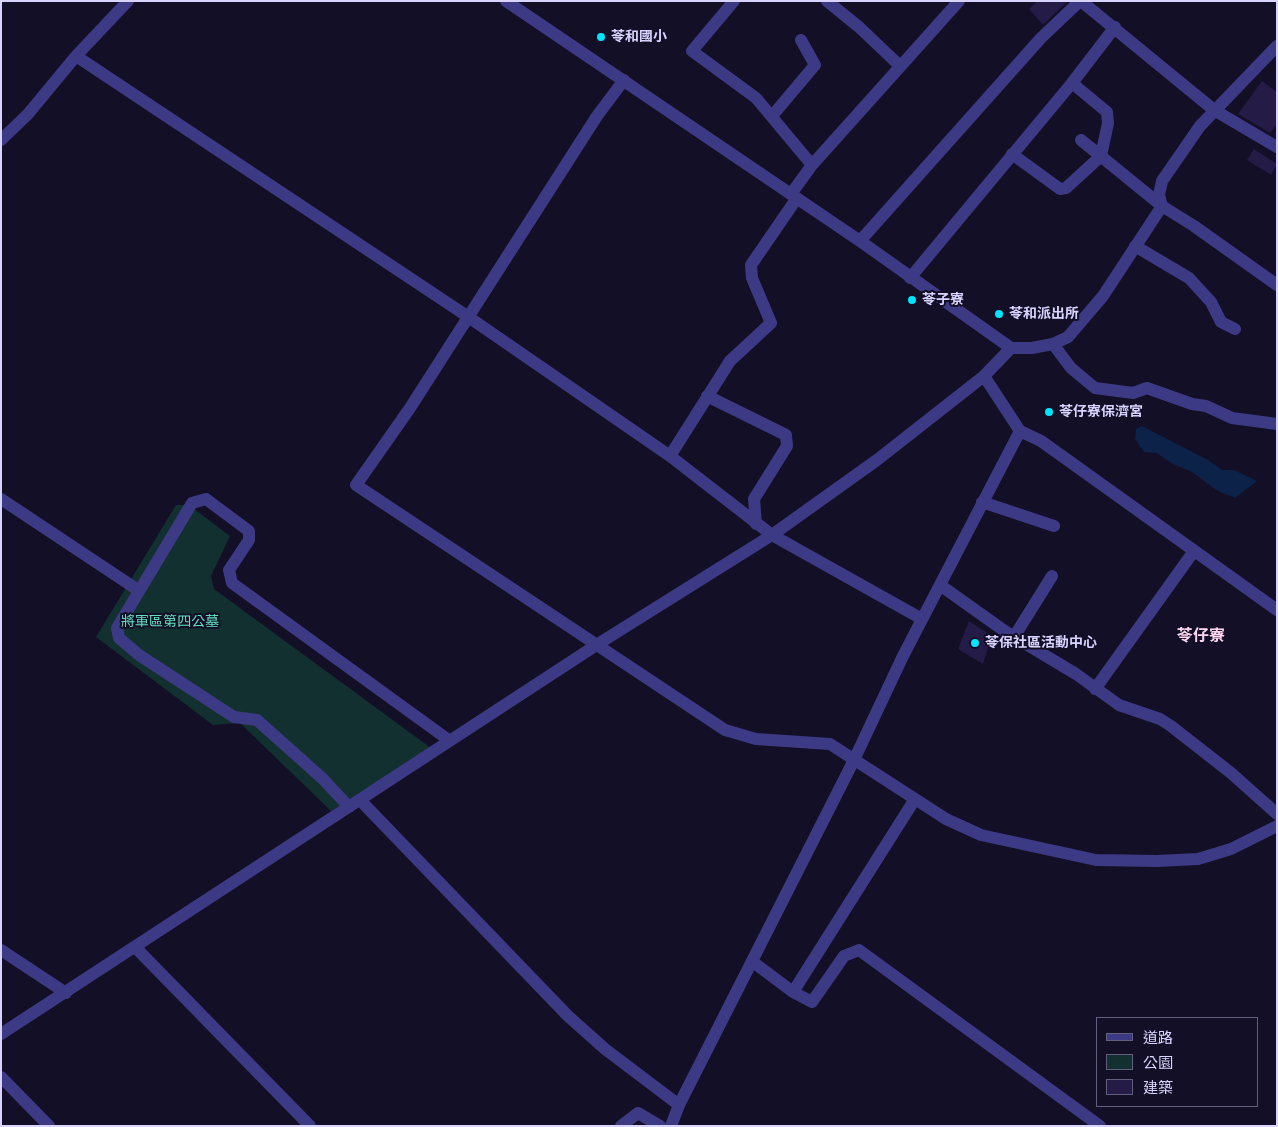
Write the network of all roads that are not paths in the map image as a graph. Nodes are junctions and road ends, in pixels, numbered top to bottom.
1 (128, 1) edge
2 (506, 1) edge
3 (734, 1) edge
4 (827, 1) edge
5 (959, 1) edge
6 (1081, 1) edge
7 (1115, 27) junction
8 (801, 40) dead end
9 (1277, 46) edge
10 (76, 56) junction
11 (899, 65) junction
12 (624, 80) junction
13 (1072, 83) junction
14 (1214, 110) junction
15 (772, 116) junction
16 (1, 140) edge
17 (1081, 140) dead end
18 (1277, 147) edge
19 (1012, 154) junction
20 (1101, 156) junction
21 (812, 165) junction
22 (794, 196) junction
23 (1162, 206) junction
24 (860, 241) junction
25 (1135, 246) junction
26 (910, 278) junction
27 (1277, 285) edge
28 (467, 316) junction
29 (1235, 329) dead end
30 (1053, 344) junction
31 (1011, 348) junction
32 (984, 376) junction
33 (707, 396) junction
34 (1277, 424) edge
35 (1020, 431) junction
36 (670, 456) junction
37 (1, 499) edge
38 (982, 502) junction
39 (756, 524) junction
40 (1054, 526) dead end
41 (772, 535) junction
42 (1194, 551) junction
43 (1052, 576) dead end
44 (940, 585) junction
45 (138, 590) junction
46 (1277, 610) edge
47 (922, 619) junction
48 (1014, 637) junction
49 (598, 644) junction
50 (1095, 689) junction
51 (450, 741) junction
52 (854, 760) junction
53 (915, 799) junction
54 (360, 800) junction
55 (349, 808) junction
56 (1277, 814) edge
57 (1277, 826) edge
58 (135, 947) junction
59 (1, 950) edge
60 (753, 962) junction
61 (793, 992) junction
62 (66, 993) junction
63 (1, 1034) edge
64 (1, 1077) edge
65 (679, 1105) junction
66 (49, 1126) edge
67 (310, 1126) edge
68 (621, 1126) edge
69 (660, 1126) edge
70 (671, 1126) edge
71 (1100, 1126) edge

1 - 10 street
2 - 12 street
3 - 15 street
4 - 11 street
5 - 11 street
6 - 7 street
6 - 24 street
7 - 13 street
7 - 14 street
8 - 15 street
9 - 14 street
10 - 16 street
10 - 28 street
11 - 21 street
12 - 22 street
12 - 28 street
13 - 19 street
13 - 20 street
14 - 18 street
14 - 23 street
15 - 21 street
17 - 20 street
19 - 20 street
19 - 26 street
20 - 23 street
21 - 22 street
22 - 24 street
22 - 33 street
23 - 25 street
23 - 27 street
24 - 26 street
25 - 29 street
25 - 30 street
26 - 31 street
28 - 36 street
28 - 49 street
30 - 31 street
30 - 34 street
31 - 32 street
32 - 35 street
32 - 41 street
33 - 36 street
33 - 39 street
35 - 38 street
35 - 42 street
36 - 39 street
37 - 45 street
38 - 40 street
38 - 44 street
39 - 41 street
41 - 47 street
41 - 49 street
42 - 46 street
42 - 50 street
43 - 48 street
44 - 47 street
44 - 48 street
45 - 51 street
45 - 55 street
47 - 52 street
48 - 50 street
49 - 51 street
49 - 52 street
50 - 56 street
51 - 54 street
52 - 53 street
52 - 60 street
53 - 57 street
53 - 61 street
54 - 55 street
54 - 65 street
55 - 58 street
58 - 62 street
58 - 67 street
59 - 62 street
60 - 61 street
60 - 65 street
61 - 71 street
62 - 63 street
64 - 66 street
65 - 70 street
68 - 69 street

